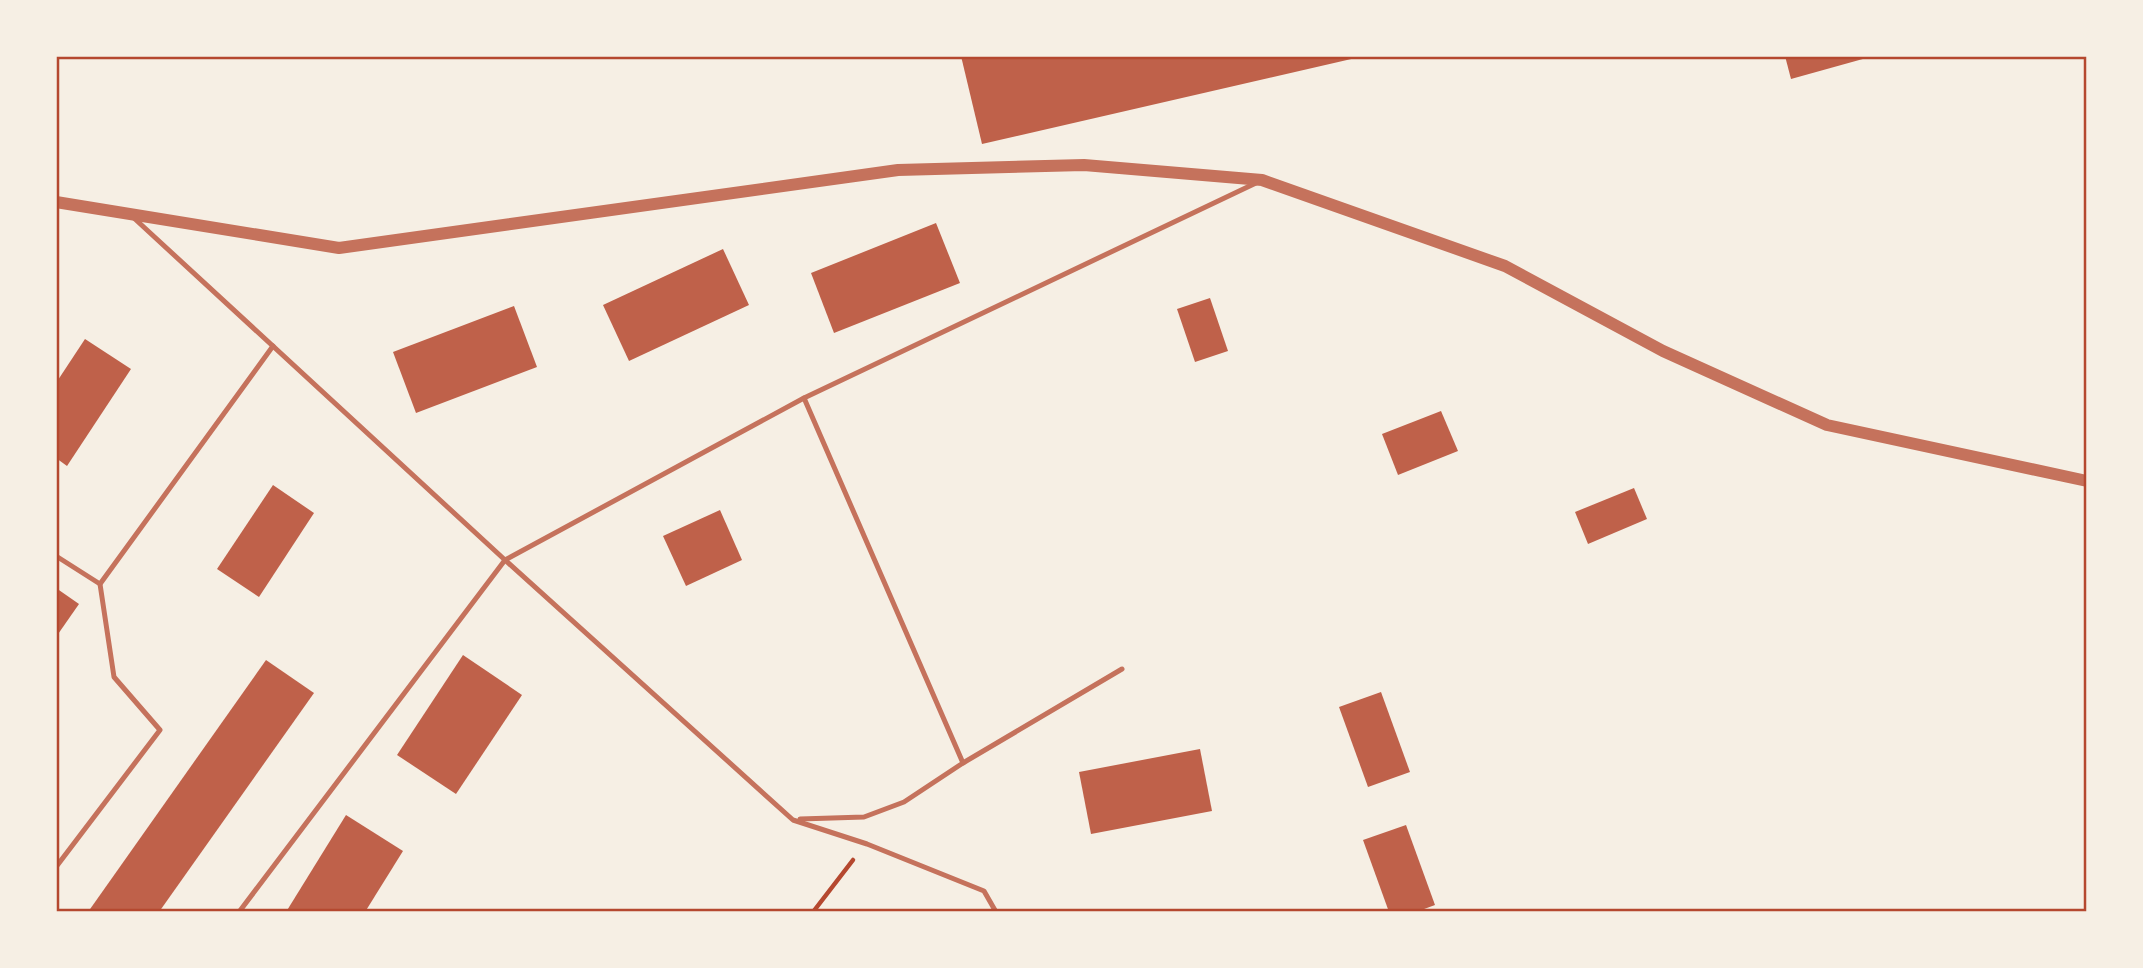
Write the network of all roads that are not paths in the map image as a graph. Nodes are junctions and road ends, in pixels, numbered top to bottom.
1 (1262, 180) junction
2 (56, 202) edge
3 (130, 214) junction
4 (274, 346) junction
5 (804, 398) junction
6 (2087, 481) edge
7 (56, 556) edge
8 (505, 560) junction
9 (100, 584) junction
10 (1122, 669) dead end
11 (963, 764) junction
12 (793, 820) junction
13 (56, 867) edge
14 (239, 912) edge
15 (996, 912) edge

1 - 3 street
1 - 5 lane
1 - 6 street
2 - 3 street
3 - 4 lane
4 - 8 lane
4 - 9 lane
5 - 8 lane
5 - 11 lane
7 - 9 lane
8 - 12 lane
8 - 14 lane
9 - 13 lane
10 - 11 lane
11 - 12 lane
12 - 15 lane

